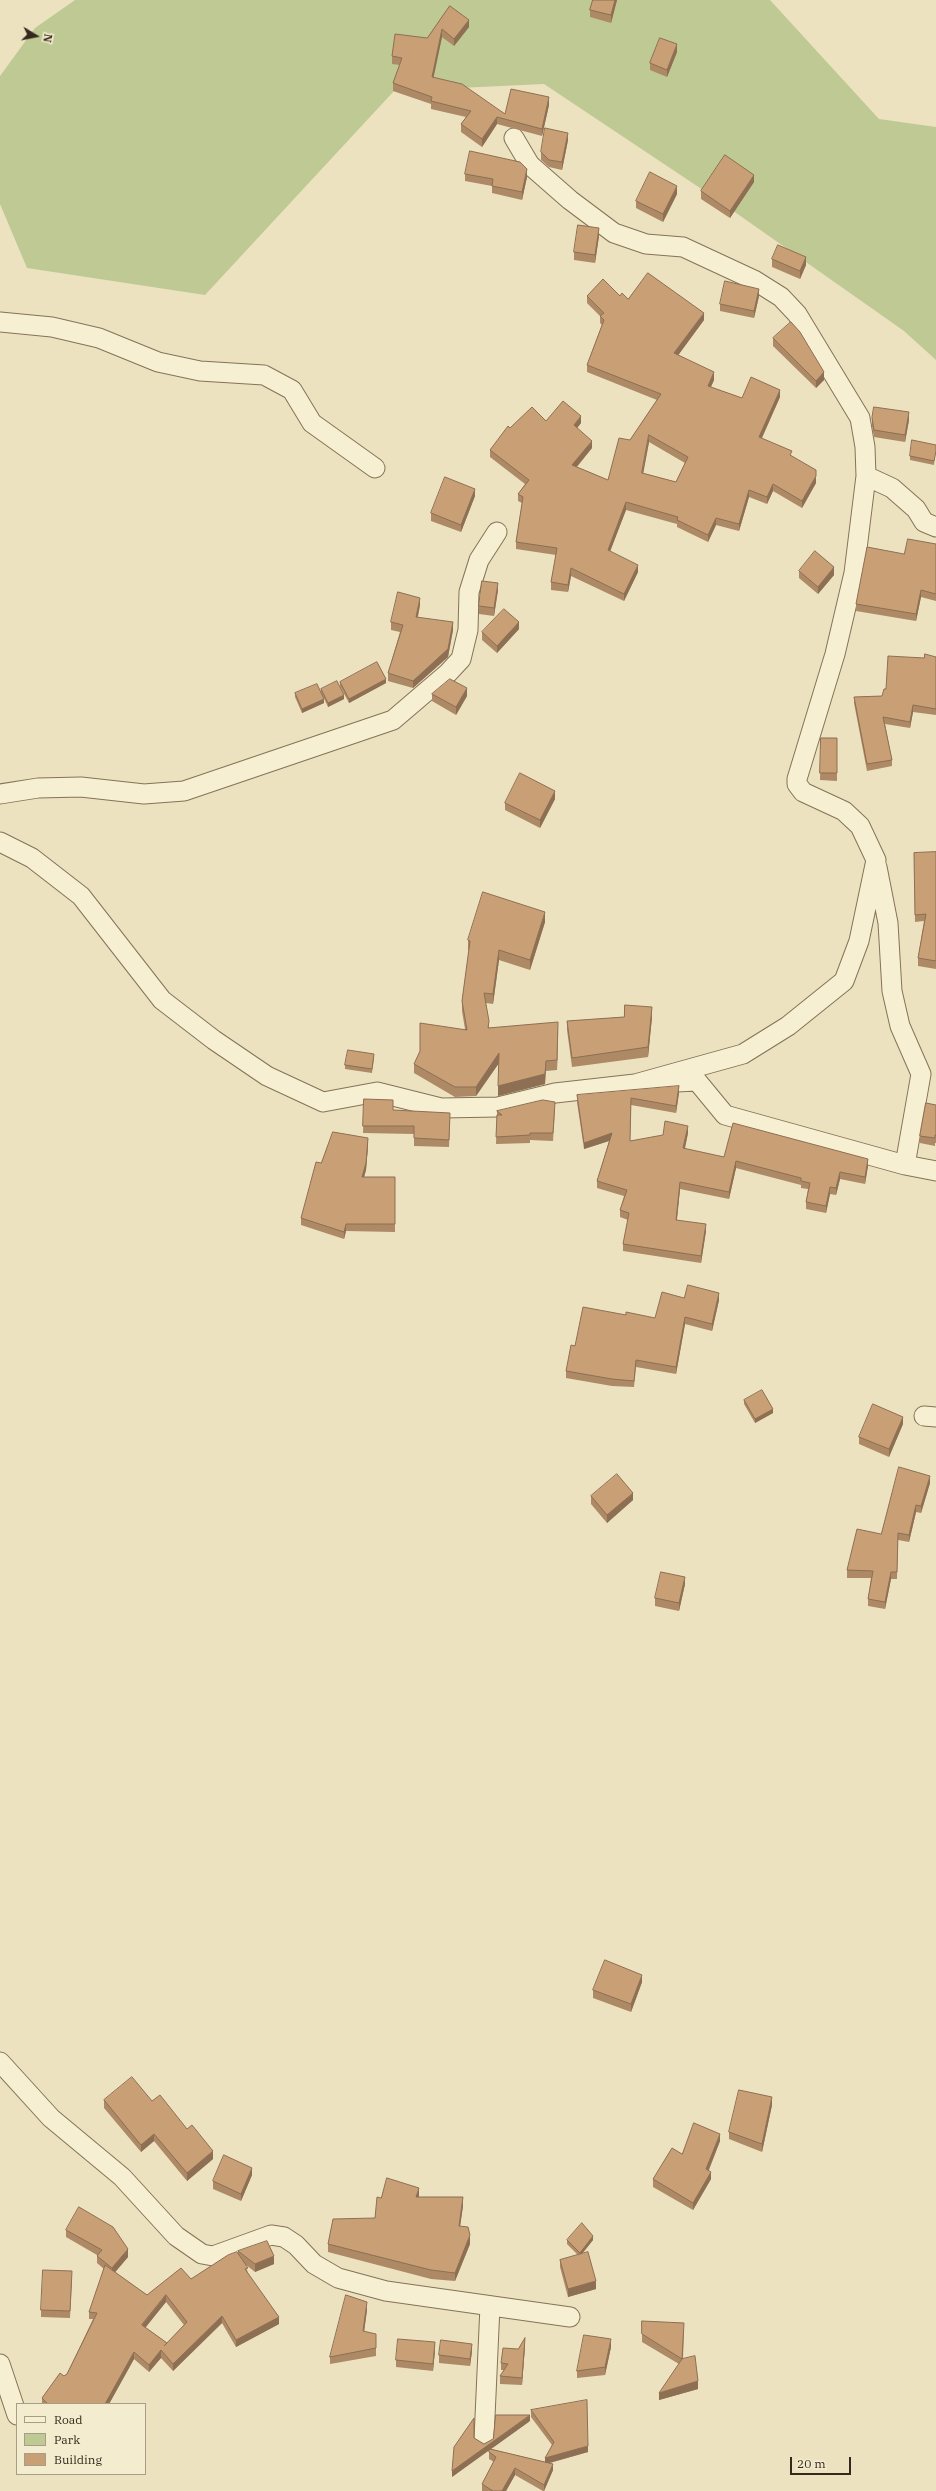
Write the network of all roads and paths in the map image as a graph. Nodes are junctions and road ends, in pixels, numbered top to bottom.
1 (514, 138) dead end
2 (0, 322) edge
3 (375, 468) dead end
4 (866, 476) junction
5 (936, 527) edge
6 (497, 532) dead end
7 (0, 794) edge
8 (0, 842) edge
9 (876, 860) junction
10 (635, 1084) junction
11 (905, 1165) junction
12 (936, 1172) edge
13 (0, 2062) edge
14 (490, 2306) junction
15 (570, 2318) dead end
16 (0, 2364) edge
17 (16, 2412) edge
18 (484, 2439) dead end

1 - 4 street
2 - 3 street
4 - 5 street
4 - 9 street
6 - 7 street
8 - 10 street
9 - 10 street
9 - 11 street
10 - 11 street
11 - 12 street
13 - 14 street
14 - 15 street
14 - 18 street
16 - 17 street

